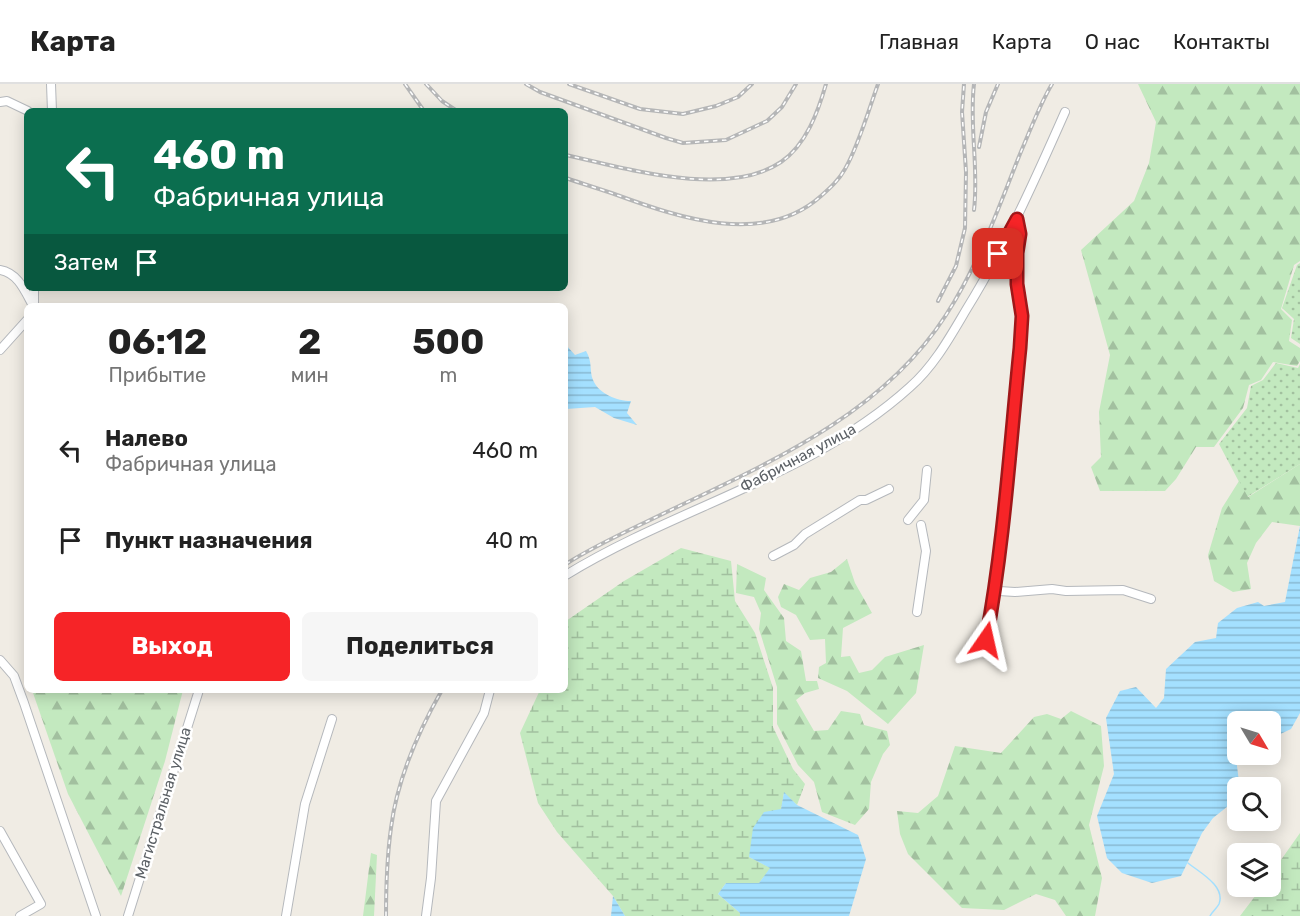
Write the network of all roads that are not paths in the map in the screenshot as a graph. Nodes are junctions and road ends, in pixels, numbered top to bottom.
1 (51, 84) edge
2 (0, 102) edge
3 (52, 108) edge
4 (24, 109) edge
5 (1065, 112) dead end
6 (1017, 219) junction
7 (0, 270) edge
8 (24, 290) edge
9 (24, 323) edge
10 (0, 350) edge
11 (927, 470) dead end
12 (889, 489) dead end
13 (908, 520) dead end
14 (921, 525) dead end
15 (772, 556) dead end
16 (568, 574) edge
17 (996, 587) junction
18 (1151, 599) dead end
19 (917, 612) dead end
20 (986, 640) dead end
21 (0, 660) edge
22 (198, 693) edge
23 (489, 693) edge
24 (332, 719) dead end
25 (0, 831) edge
26 (20, 916) edge
27 (96, 916) edge
28 (128, 916) edge
29 (286, 916) edge
30 (426, 916) edge

1 - 3 street
2 - 4 street
5 - 6 street, Фабричная улица
6 - 16 street, Фабричная улица
6 - 17 street
7 - 8 street
9 - 10 street
11 - 13 street
12 - 15 street
14 - 19 street
17 - 18 street
17 - 20 street
21 - 27 street
22 - 28 street, Магистральная улица
23 - 30 street
24 - 29 street
25 - 26 street

